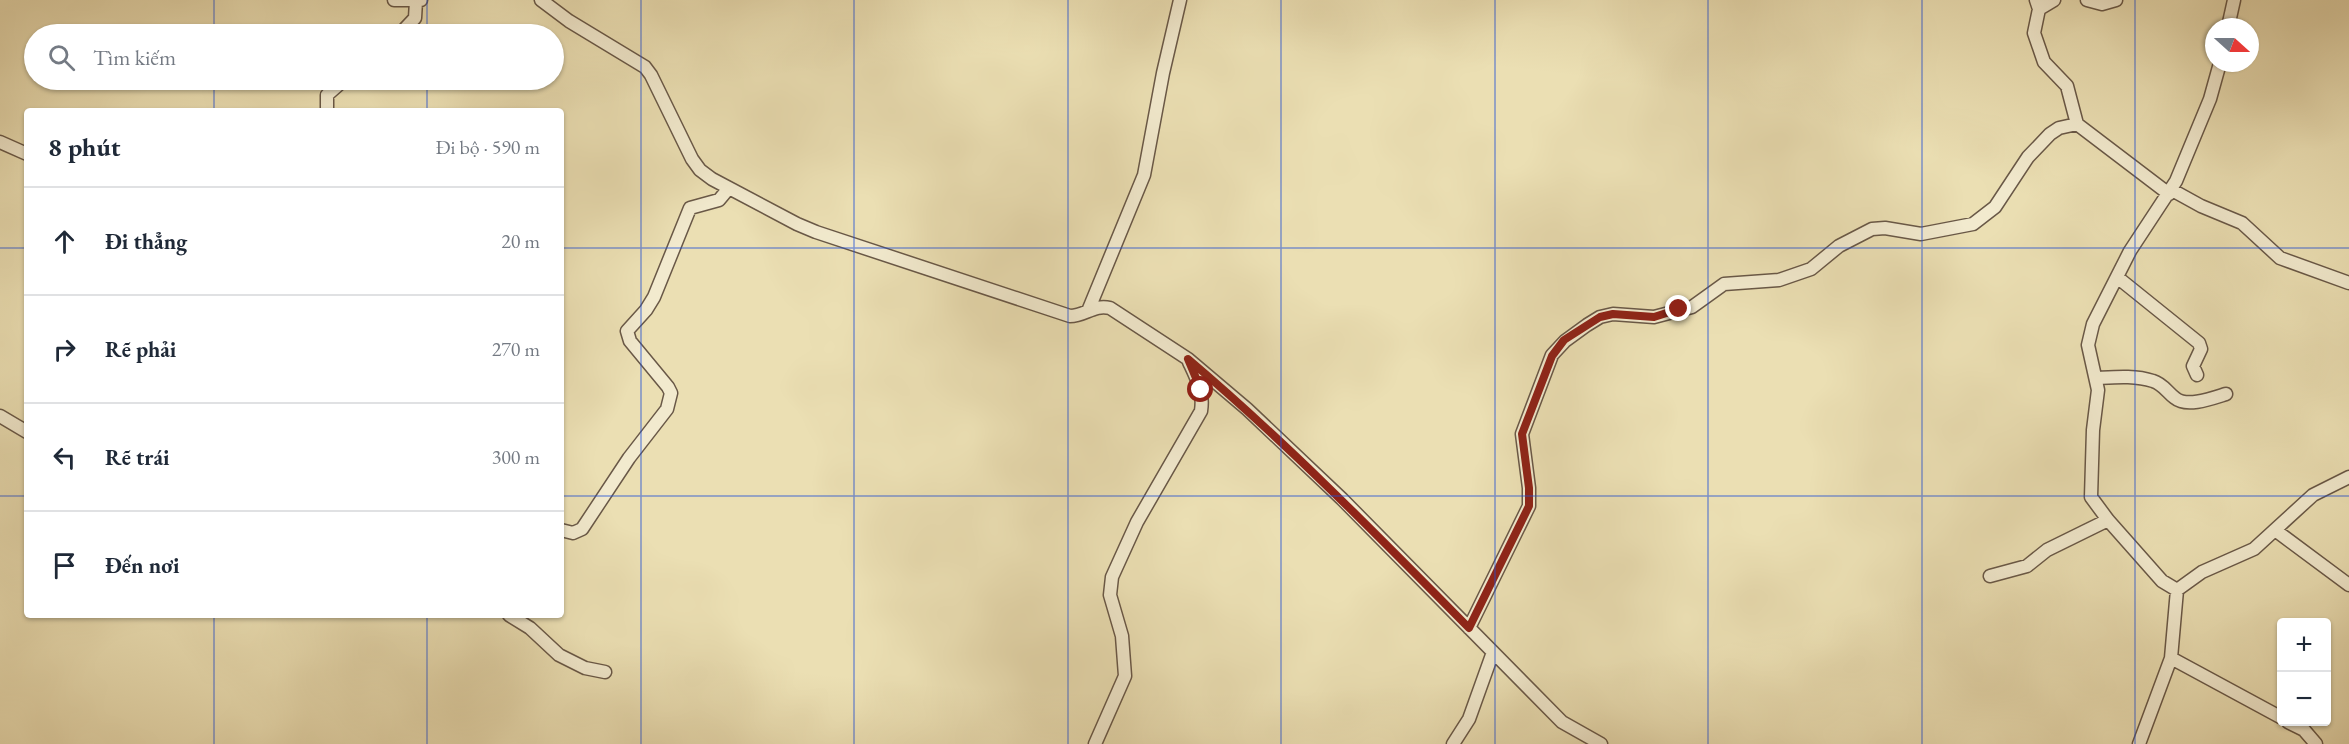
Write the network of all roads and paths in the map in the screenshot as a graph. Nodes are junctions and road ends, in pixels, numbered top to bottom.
1 (394, 0) edge
2 (541, 0) edge
3 (1180, 0) edge
4 (2054, 0) edge
5 (2087, 0) edge
6 (2116, 0) edge
7 (2234, 0) edge
8 (418, 1) edge
9 (2038, 5) edge
10 (2230, 18) edge
11 (409, 24) edge
12 (2218, 72) edge
13 (333, 90) edge
14 (327, 108) edge
15 (2077, 124) junction
16 (0, 142) edge
17 (24, 153) edge
18 (729, 188) junction
19 (2170, 192) junction
20 (2117, 277) junction
21 (2349, 283) edge
22 (1088, 311) junction
23 (1188, 359) junction
24 (2197, 375) dead end
25 (2096, 378) junction
26 (2226, 394) dead end
27 (0, 416) edge
28 (24, 430) edge
29 (2349, 477) edge
30 (2108, 520) junction
31 (564, 530) edge
32 (2275, 530) junction
33 (1990, 576) dead end
34 (2349, 585) edge
35 (2177, 590) junction
36 (514, 618) edge
37 (1469, 628) junction
38 (1493, 652) junction
39 (2171, 658) junction
40 (604, 672) dead end
41 (2277, 715) edge
42 (2296, 726) edge
43 (1095, 744) edge
44 (1453, 744) edge
45 (1601, 744) edge
46 (2139, 744) edge
47 (2316, 744) edge

1 - 8 street
2 - 18 street
3 - 22 street
4 - 9 street
5 - 6 street
7 - 10 street
8 - 11 street
9 - 15 street
12 - 19 street
13 - 14 street
15 - 19 street
15 - 37 street
16 - 17 street
18 - 22 street
18 - 31 street
19 - 20 street
19 - 21 street
20 - 24 street
20 - 25 street
22 - 23 street
23 - 37 street
23 - 43 street
25 - 26 street
25 - 30 street
27 - 28 street
29 - 32 street
30 - 33 street
30 - 35 street
32 - 34 street
32 - 35 street
35 - 39 street
36 - 40 street
37 - 38 street
38 - 44 street
38 - 45 street
39 - 41 street
39 - 46 street
42 - 47 street

